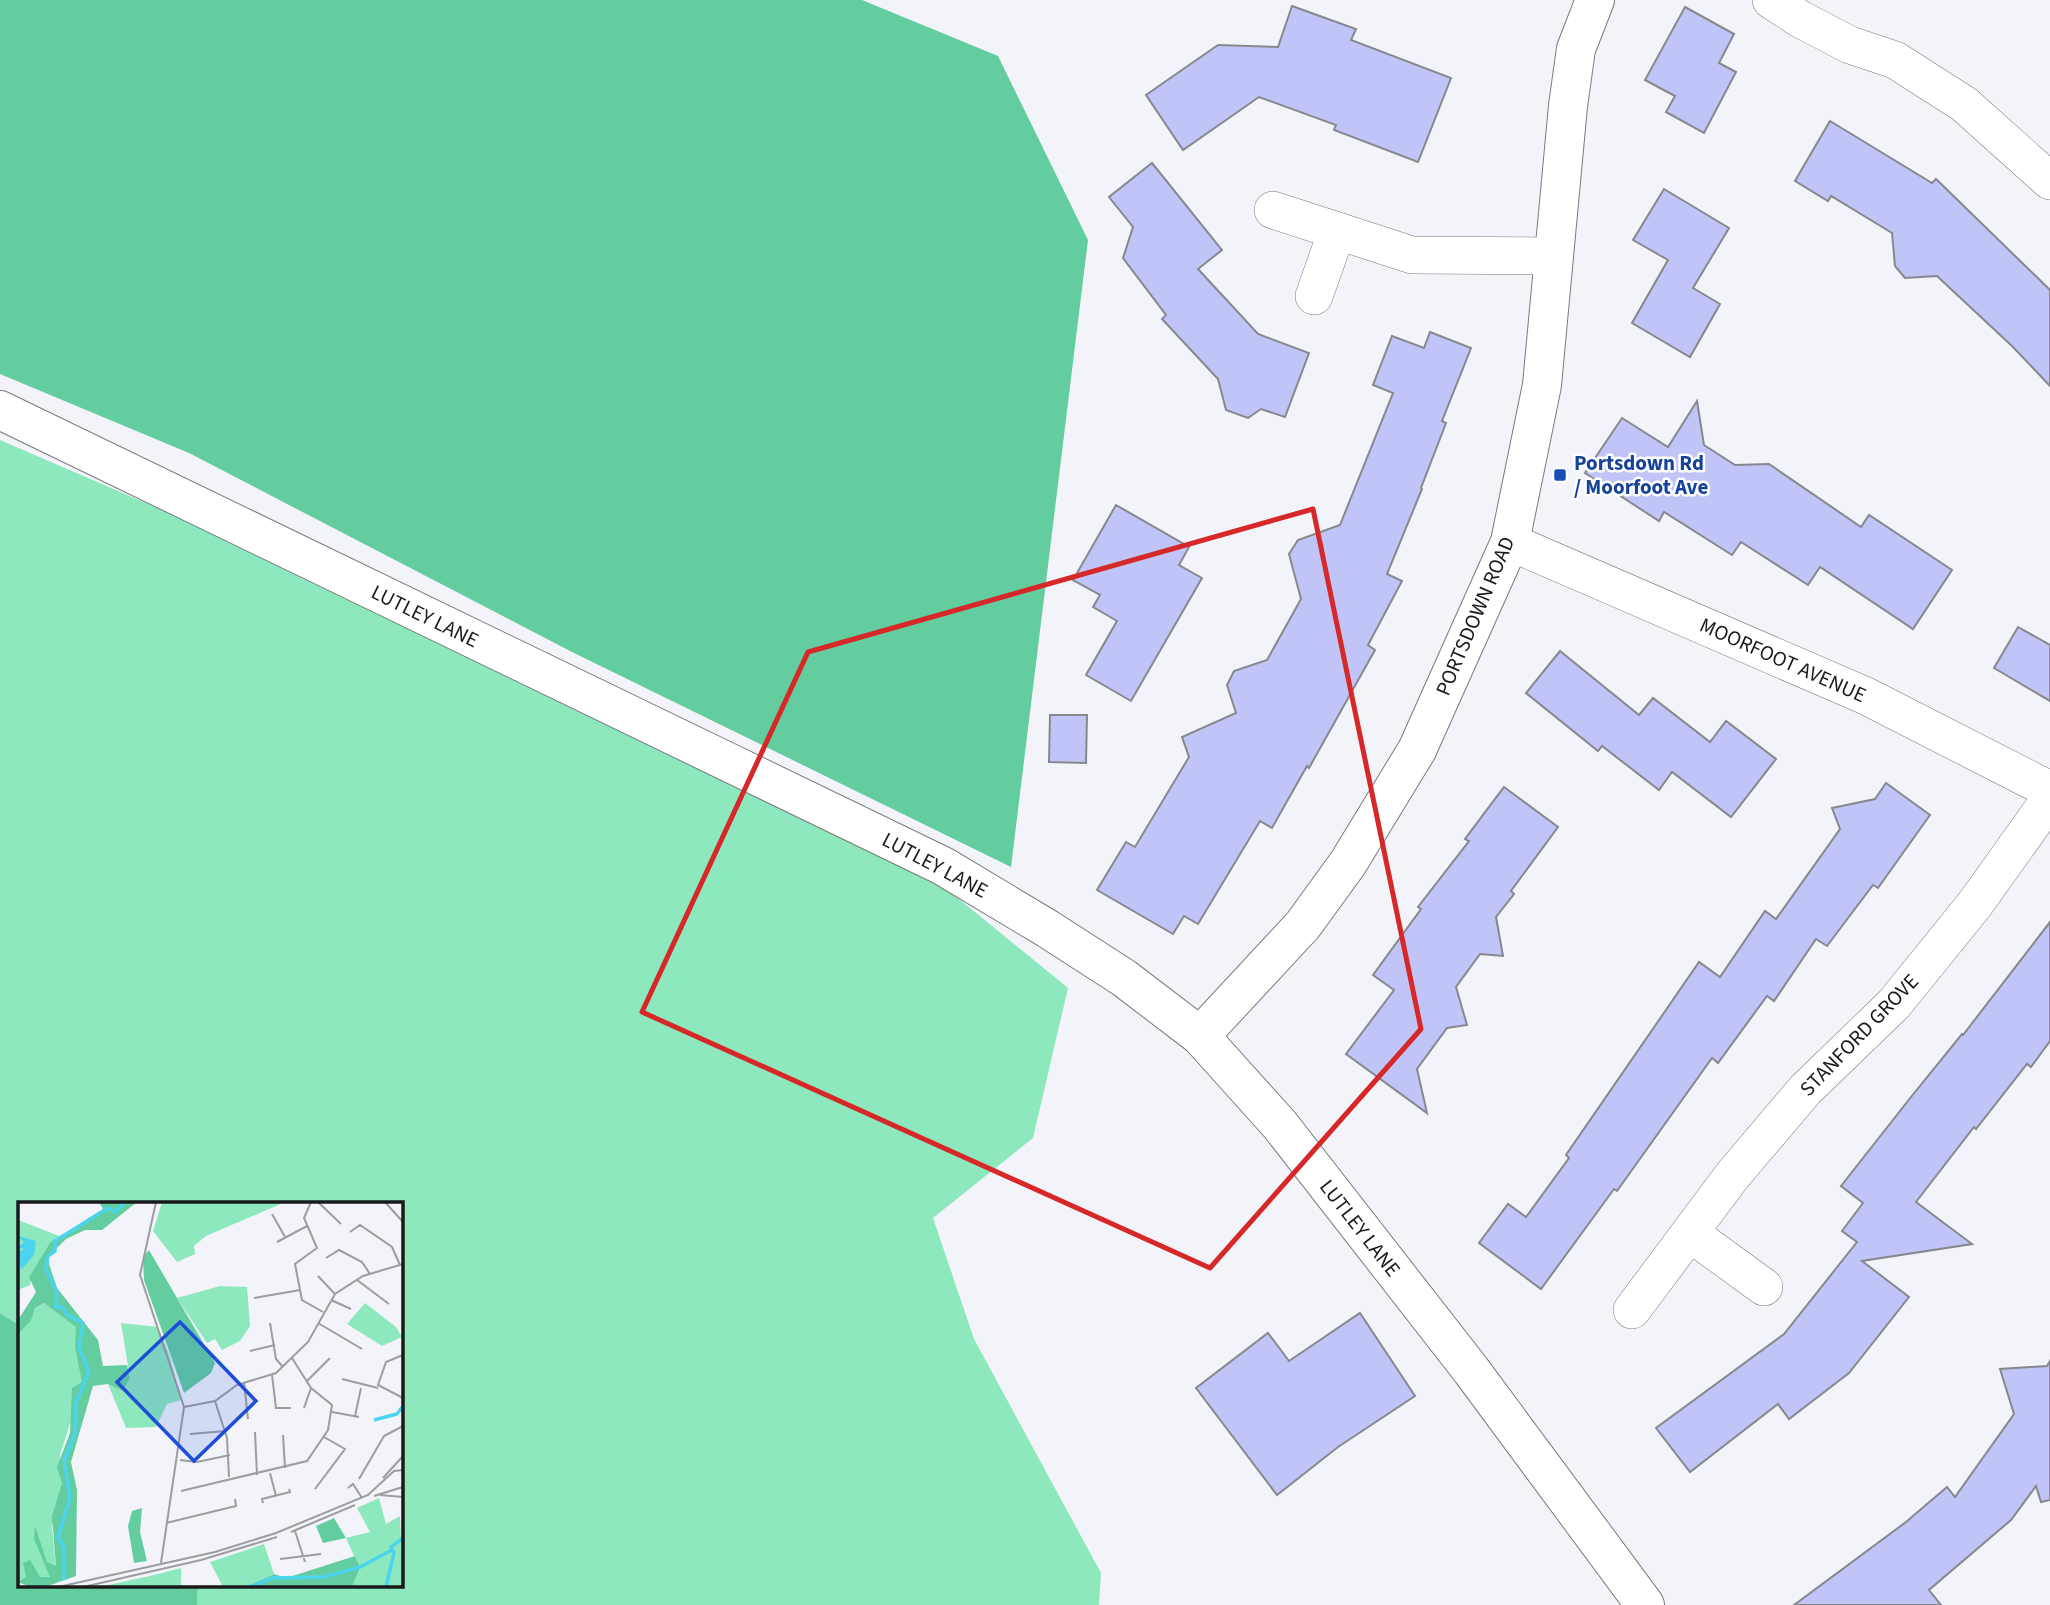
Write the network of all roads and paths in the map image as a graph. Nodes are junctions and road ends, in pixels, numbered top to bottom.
1 (1595, 0) edge
2 (1771, 0) edge
3 (2050, 181) edge
4 (1273, 210) dead end
5 (1337, 231) junction
6 (1553, 256) junction
7 (1314, 296) dead end
8 (0, 410) edge
9 (1510, 542) junction
10 (2050, 790) edge
11 (2050, 799) edge
12 (1200, 1036) junction
13 (1691, 1234) junction
14 (1763, 1287) dead end
15 (1632, 1310) dead end
16 (1645, 1605) edge

1 - 6 street, PORTSDOWN ROAD
2 - 3 street
4 - 5 street
5 - 6 street
5 - 7 street
6 - 9 street, PORTSDOWN ROAD
8 - 12 street, LUTLEY LANE
9 - 10 street, MOORFOOT AVENUE
9 - 12 street, PORTSDOWN ROAD
11 - 13 street, STANFORD GROVE
12 - 16 street, LUTLEY LANE
13 - 14 street
13 - 15 street, STANFORD GROVE

